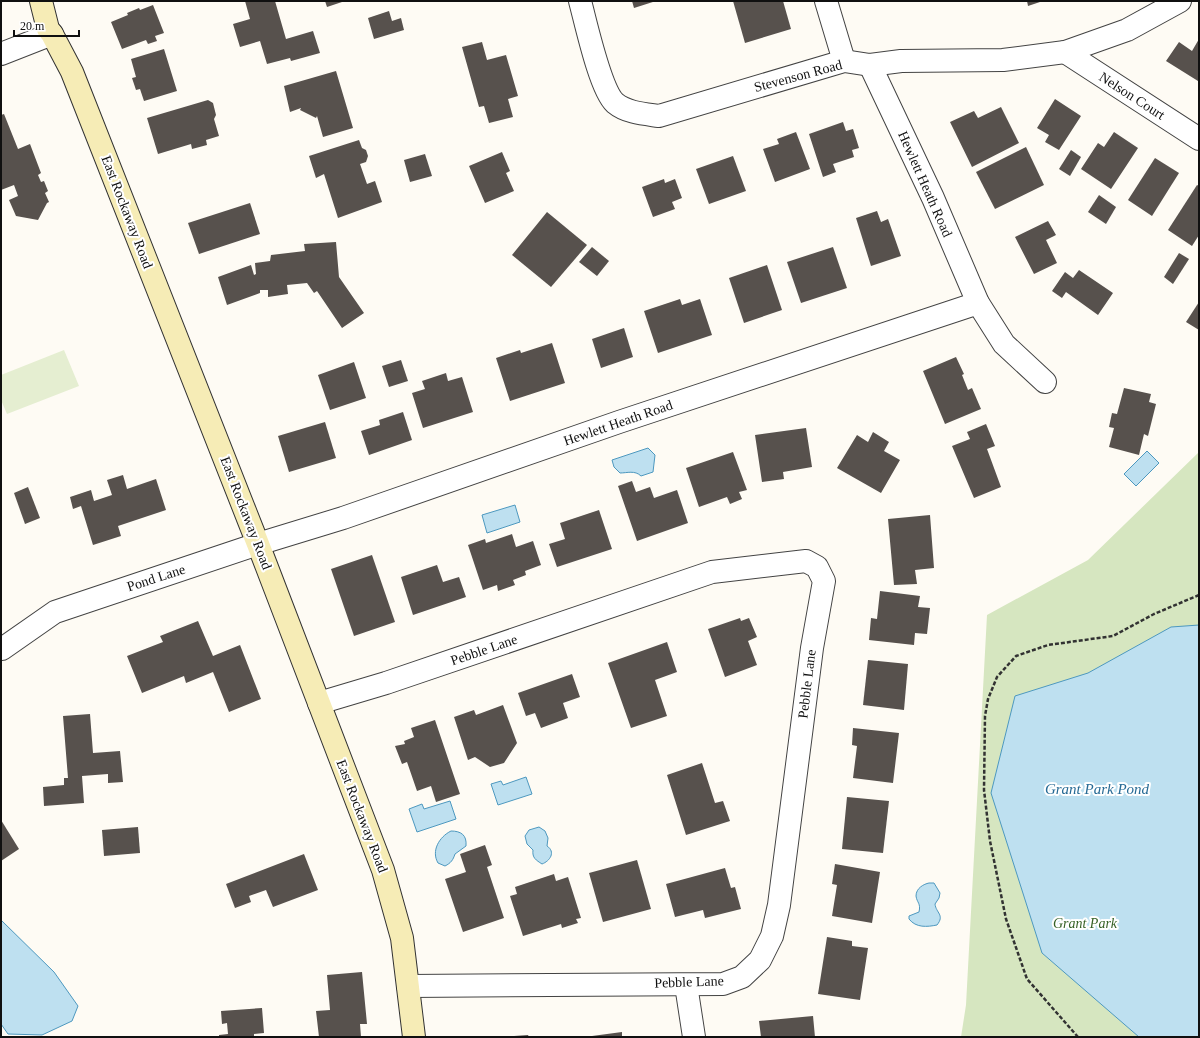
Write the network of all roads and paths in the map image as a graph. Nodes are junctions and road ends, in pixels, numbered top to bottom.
1 (41, 1) edge
2 (580, 1) edge
3 (826, 1) edge
4 (1180, 1) edge
5 (52, 34) junction
6 (1065, 52) junction
7 (1, 54) edge
8 (844, 61) junction
9 (870, 65) junction
10 (1199, 139) edge
11 (978, 303) junction
12 (1045, 382) dead end
13 (258, 544) junction
14 (1199, 595) edge
15 (2, 649) edge
16 (319, 703) junction
17 (686, 985) junction
18 (408, 986) junction
19 (414, 1037) edge
20 (694, 1037) edge
21 (1078, 1037) edge

1 - 5 main road, East Rockaway Road
2 - 8 street, Stevenson Road
3 - 8 street
4 - 6 street, Stevenson Road
5 - 7 street
5 - 13 main road, East Rockaway Road
6 - 9 street, Stevenson Road
6 - 10 street, Nelson Court
8 - 9 street, Stevenson Road
9 - 11 street, Hewlett Heath Road
11 - 12 street, Hewlett Heath Road
11 - 13 street, Hewlett Heath Road
13 - 15 street, Pond Lane
13 - 16 main road, East Rockaway Road
14 - 21 path
16 - 17 street, Pebble Lane
16 - 18 main road, East Rockaway Road
17 - 18 street, Pebble Lane
17 - 20 street
18 - 19 main road, East Rockaway Road

